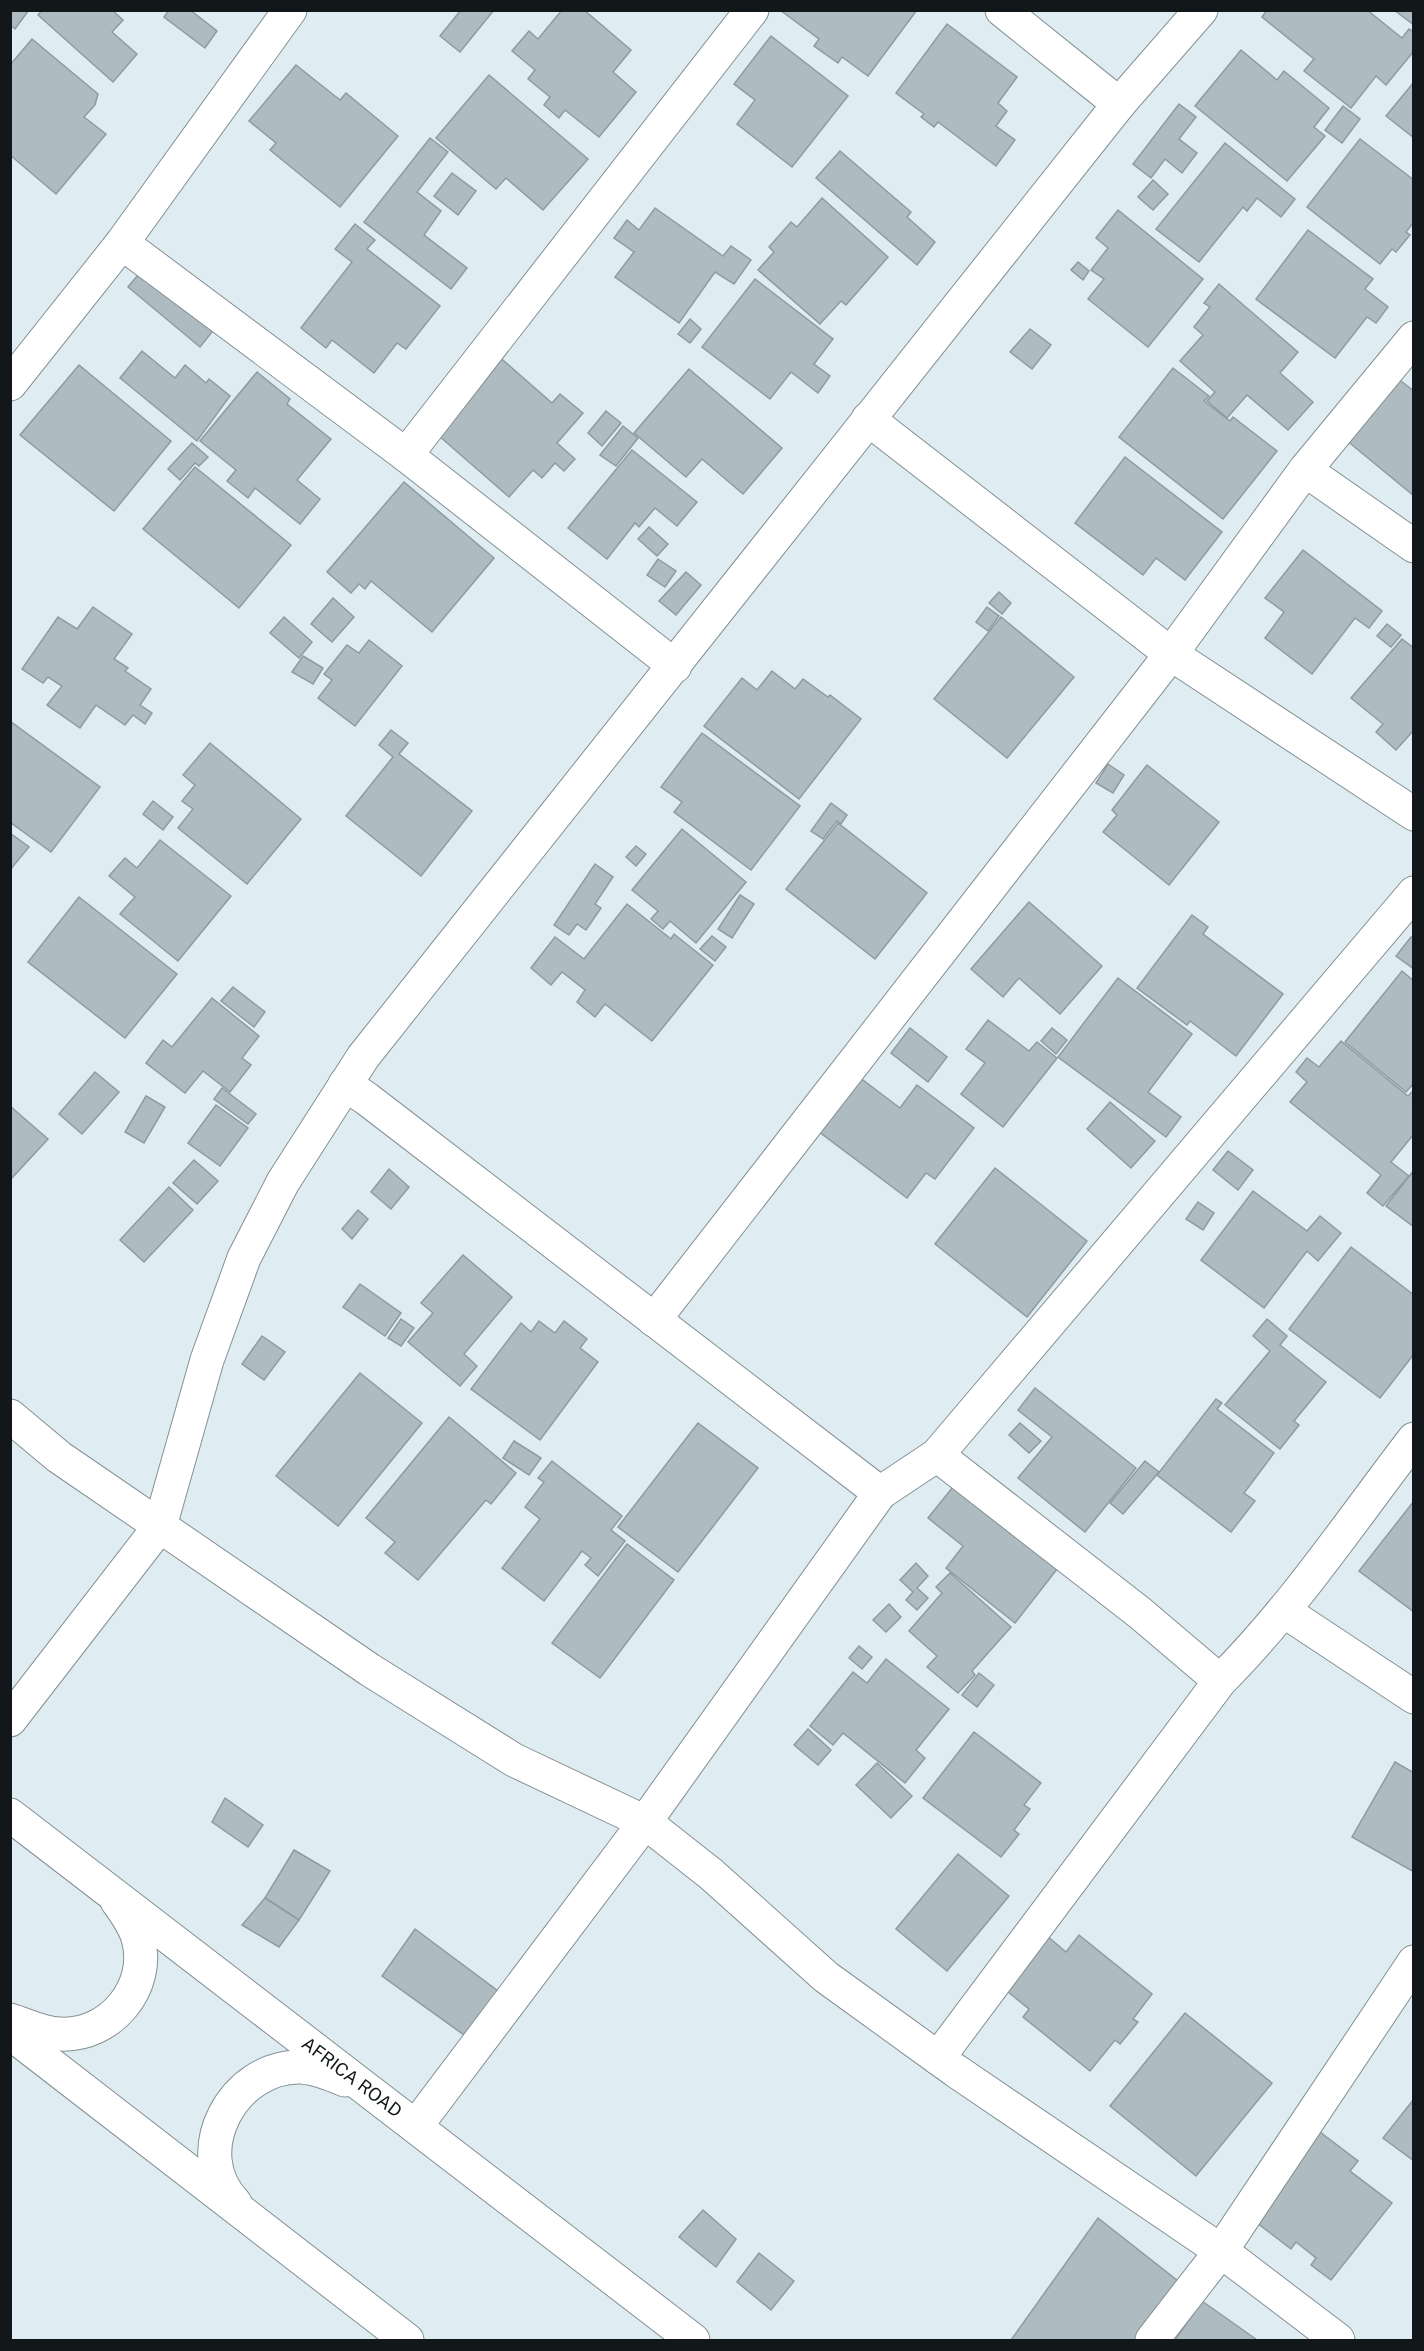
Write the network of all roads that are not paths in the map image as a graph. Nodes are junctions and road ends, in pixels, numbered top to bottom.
1 (290, 10) edge
2 (752, 10) edge
3 (1002, 10) edge
4 (1201, 10) edge
5 (1119, 104) junction
6 (122, 243) junction
7 (1413, 338) edge
8 (10, 384) edge
9 (868, 419) junction
10 (406, 455) junction
11 (1305, 470) junction
12 (1413, 546) edge
13 (1171, 654) junction
14 (675, 666) junction
15 (1413, 814) edge
16 (1413, 893) edge
17 (345, 1084) junction
18 (654, 1320) junction
19 (10, 1416) edge
20 (1413, 1439) edge
21 (937, 1455) junction
22 (880, 1493) junction
23 (160, 1526) junction
24 (1284, 1611) junction
25 (1220, 1681) junction
26 (1413, 1697) edge
27 (10, 1720) edge
28 (10, 1815) edge
29 (645, 1822) junction
30 (94, 1879) junction
31 (1413, 1962) edge
32 (10, 2020) edge
33 (10, 2032) edge
34 (938, 2058) junction
35 (371, 2092) junction
36 (416, 2126) junction
37 (249, 2217) junction
38 (1221, 2251) junction
39 (407, 2340) edge
40 (693, 2340) edge
41 (1152, 2340) edge
42 (1338, 2340) edge

1 - 6 street
2 - 10 street
3 - 5 street
4 - 5 street
5 - 9 street
6 - 8 street
6 - 10 street
7 - 11 street
9 - 13 street
9 - 14 street
10 - 14 street
11 - 12 street
11 - 13 street
13 - 15 street
13 - 18 street
14 - 17 street
16 - 21 street
17 - 18 street
17 - 23 street
18 - 22 street
19 - 23 street
20 - 24 street
21 - 22 street
21 - 25 street
22 - 29 street
23 - 27 street
23 - 29 street
24 - 25 street
24 - 26 street
25 - 34 street
28 - 30 street, AFRICA ROAD
29 - 34 street
29 - 36 street
30 - 32 street
30 - 35 street, AFRICA ROAD
31 - 38 street
33 - 37 street
34 - 38 street
35 - 36 street, AFRICA ROAD
35 - 37 street
36 - 40 street, AFRICA ROAD
37 - 39 street
38 - 41 street
38 - 42 street

